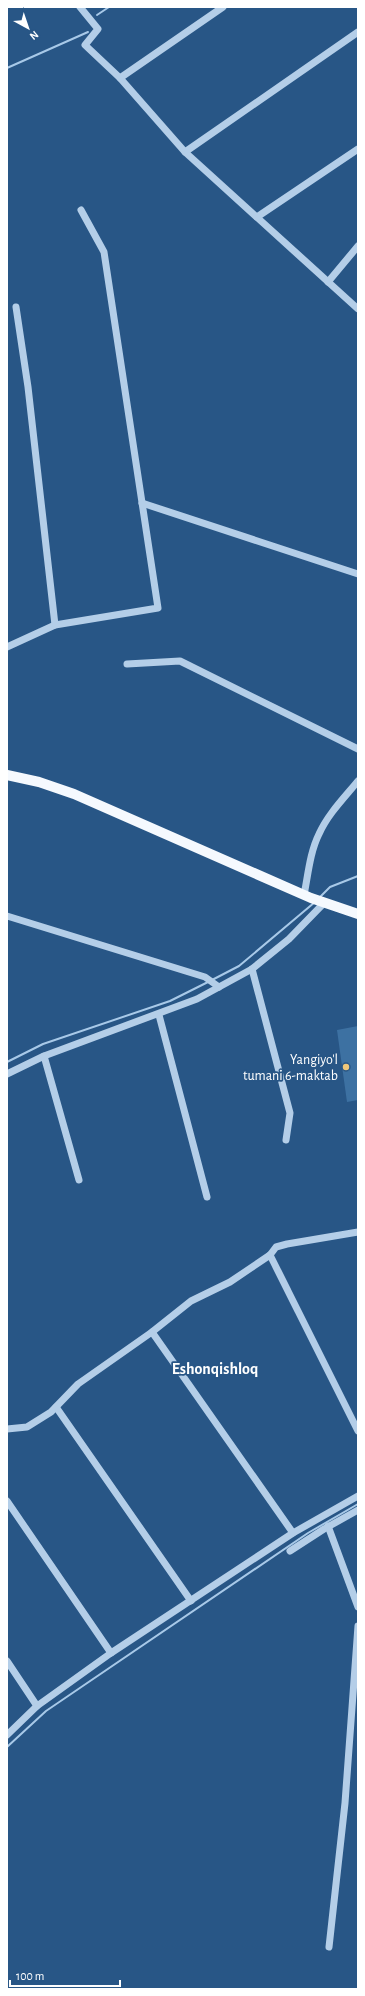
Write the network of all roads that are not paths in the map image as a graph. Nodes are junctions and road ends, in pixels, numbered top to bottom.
1 (80, 7) edge
2 (223, 7) edge
3 (358, 32) edge
4 (120, 78) junction
5 (358, 149) edge
6 (185, 152) junction
7 (81, 210) dead end
8 (256, 217) junction
9 (358, 246) edge
10 (328, 282) junction
11 (16, 307) dead end
12 (358, 309) edge
13 (142, 503) junction
14 (358, 574) edge
15 (54, 625) junction
16 (7, 647) edge
17 (127, 664) dead end
18 (358, 749) edge
19 (7, 775) edge
20 (358, 781) edge
21 (307, 896) junction
22 (324, 903) junction
23 (358, 914) edge
24 (7, 916) edge
25 (252, 969) junction
26 (219, 987) junction
27 (159, 1015) junction
28 (44, 1056) junction
29 (7, 1074) edge
30 (286, 1140) dead end
31 (80, 1180) dead end
32 (207, 1198) dead end
33 (358, 1232) edge
34 (270, 1255) junction
35 (152, 1332) junction
36 (56, 1407) junction
37 (7, 1430) edge
38 (358, 1431) edge
39 (358, 1496) edge
40 (7, 1501) edge
41 (358, 1510) edge
42 (328, 1526) junction
43 (293, 1533) junction
44 (290, 1551) dead end
45 (191, 1601) junction
46 (358, 1607) edge
47 (358, 1626) edge
48 (110, 1653) junction
49 (7, 1661) edge
50 (37, 1706) junction
51 (7, 1735) edge
52 (329, 1947) dead end

1 - 4 street
2 - 4 street
3 - 6 street
4 - 6 street
5 - 8 street
6 - 8 street
7 - 13 street
8 - 10 street
9 - 10 street
10 - 12 street
11 - 15 street
13 - 14 street
13 - 15 street
15 - 16 street
17 - 18 street
19 - 21 main road
20 - 21 street
21 - 22 main road
22 - 23 main road
22 - 25 street
24 - 26 street
25 - 26 street
25 - 30 street
26 - 27 street
27 - 28 street
27 - 32 street
28 - 29 street
28 - 31 street
33 - 34 street
34 - 35 street
34 - 38 street
35 - 36 street
35 - 43 street
36 - 37 street
36 - 45 street
39 - 43 street
40 - 48 street
41 - 42 street
42 - 44 street
42 - 46 street
43 - 45 street
45 - 48 street
47 - 52 street
48 - 50 street
49 - 50 street
50 - 51 street

